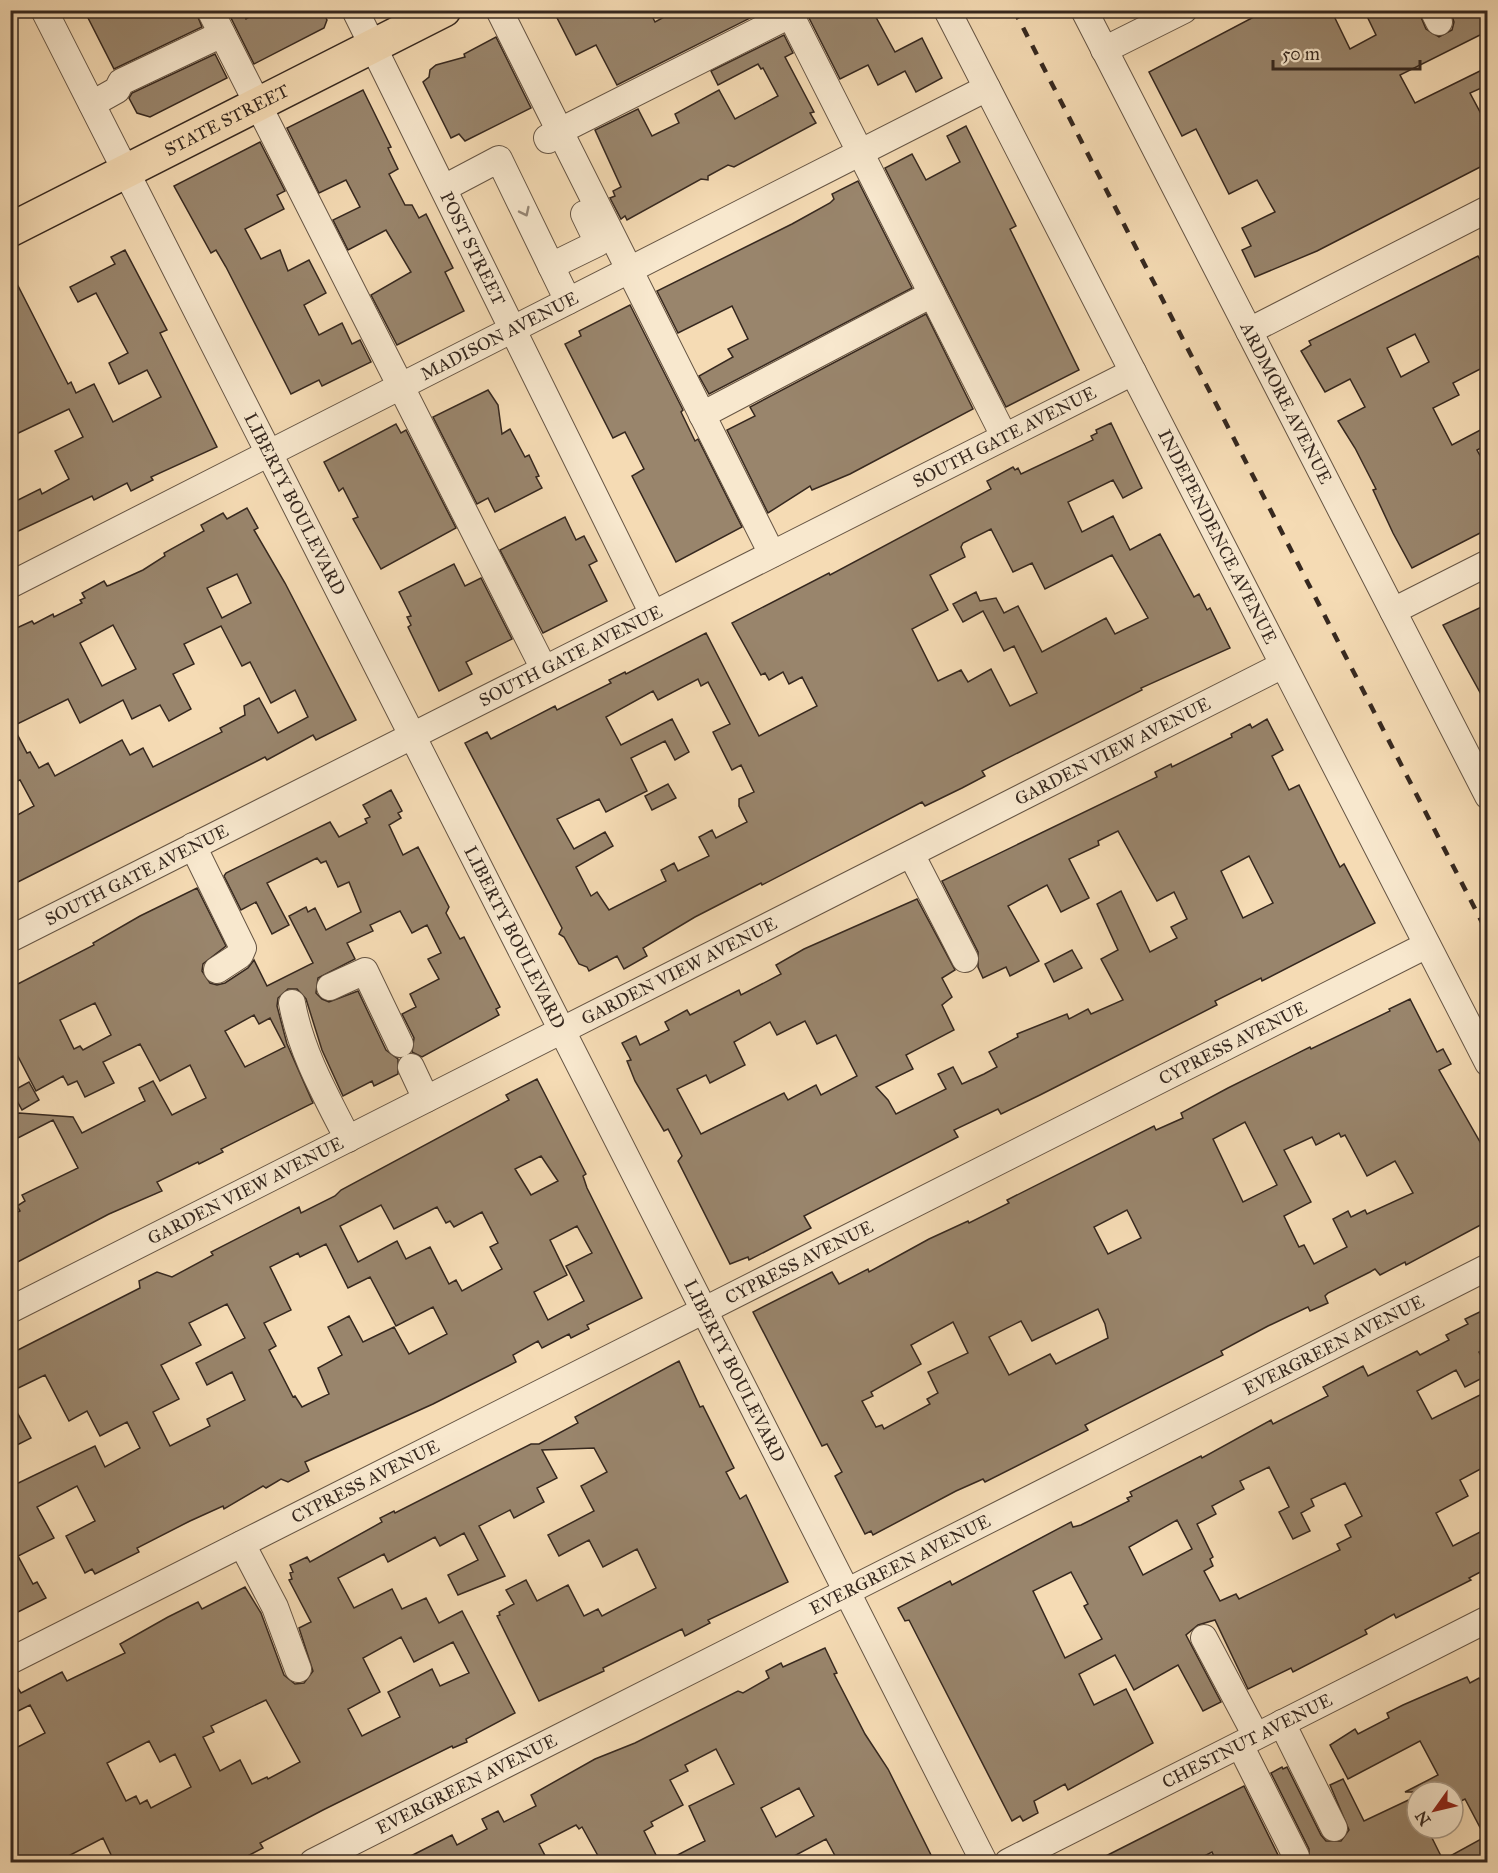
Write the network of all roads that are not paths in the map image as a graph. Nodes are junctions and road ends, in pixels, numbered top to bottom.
1 (44, 10) edge
2 (210, 10) edge
3 (355, 10) edge
4 (444, 10) edge
5 (499, 10) edge
6 (947, 10) edge
7 (1084, 10) edge
8 (1184, 10) edge
9 (789, 13) edge
10 (222, 34) junction
11 (374, 46) junction
12 (1104, 50) junction
13 (987, 88) junction
14 (92, 104) junction
15 (258, 105) junction
16 (560, 132) junction
17 (860, 152) junction
18 (126, 172) junction
19 (444, 188) junction
20 (1488, 209) edge
21 (10, 230) edge
22 (551, 266) junction
23 (629, 270) junction
24 (932, 294) junction
25 (568, 301) junction
26 (513, 329) junction
27 (1249, 331) junction
28 (1133, 372) junction
29 (400, 387) junction
30 (702, 415) junction
31 (1004, 436) junction
32 (270, 453) junction
33 (772, 554) junction
34 (1488, 563) edge
35 (10, 585) edge
36 (1393, 612) junction
37 (653, 614) junction
38 (1283, 665) junction
39 (544, 669) junction
40 (413, 735) junction
41 (1488, 796) edge
42 (194, 846) junction
43 (911, 854) junction
44 (10, 939) edge
45 (1427, 945) junction
46 (965, 959) dead end
47 (217, 970) dead end
48 (330, 987) dead end
49 (292, 1003) dead end
50 (563, 1030) junction
51 (400, 1044) dead end
52 (1488, 1063) edge
53 (411, 1067) dead end
54 (426, 1099) junction
55 (348, 1139) junction
56 (1488, 1267) edge
57 (10, 1310) edge
58 (705, 1310) junction
59 (242, 1544) junction
60 (847, 1592) junction
61 (1488, 1619) edge
62 (1204, 1638) dead end
63 (10, 1661) edge
64 (298, 1669) dead end
65 (1282, 1723) junction
66 (1248, 1740) junction
67 (1334, 1828) dead end
68 (1296, 1856) dead end
69 (313, 1863) edge
70 (984, 1863) edge
71 (1008, 1863) edge

1 - 14 street, LIBERTY BOULEVARD
2 - 10 street
3 - 11 street, POST STREET
4 - 11 main road, STATE STREET
5 - 16 street
6 - 13 street, INDEPENDENCE AVENUE
7 - 12 street, ARDMORE AVENUE
8 - 12 street
9 - 16 street
9 - 17 street
10 - 14 street
10 - 15 street
11 - 15 main road, STATE STREET
11 - 19 street, POST STREET
12 - 27 street, ARDMORE AVENUE
13 - 17 street, MADISON AVENUE
13 - 28 street, INDEPENDENCE AVENUE
14 - 18 street, LIBERTY BOULEVARD
15 - 18 main road, STATE STREET
15 - 29 street
16 - 22 street
16 - 23 street
17 - 23 street, MADISON AVENUE
17 - 24 street
18 - 21 main road, STATE STREET
18 - 32 street, LIBERTY BOULEVARD
19 -> 22 street
19 - 26 street, POST STREET
20 - 27 street
22 - 25 street
23 - 25 street, MADISON AVENUE
23 - 30 street
24 - 30 street
24 - 31 street
25 - 26 street, MADISON AVENUE
26 - 29 street, MADISON AVENUE
26 - 37 street, POST STREET
27 - 36 street, ARDMORE AVENUE
28 - 31 street, SOUTH GATE AVENUE
28 - 38 street, INDEPENDENCE AVENUE
29 - 32 street, MADISON AVENUE
29 - 39 street
30 - 33 street
31 - 33 street, SOUTH GATE AVENUE
32 - 35 street, MADISON AVENUE
32 - 40 street, LIBERTY BOULEVARD
33 - 37 street, SOUTH GATE AVENUE
34 - 36 street
36 - 41 street, ARDMORE AVENUE
37 - 39 street, SOUTH GATE AVENUE
38 - 43 street, GARDEN VIEW AVENUE
38 - 45 street, INDEPENDENCE AVENUE
39 - 40 street, SOUTH GATE AVENUE
40 - 42 street, SOUTH GATE AVENUE
40 - 50 street, LIBERTY BOULEVARD
42 - 44 street, SOUTH GATE AVENUE
42 - 47 street
43 - 46 street
43 - 50 street, GARDEN VIEW AVENUE
45 - 52 street, INDEPENDENCE AVENUE
45 - 58 street, CYPRESS AVENUE
48 - 51 street
49 - 55 street
50 - 54 street, GARDEN VIEW AVENUE
50 - 58 street, LIBERTY BOULEVARD
53 - 54 street
54 - 55 street, GARDEN VIEW AVENUE
55 - 57 street, GARDEN VIEW AVENUE
56 - 60 street, EVERGREEN AVENUE
58 - 59 street, CYPRESS AVENUE
58 - 60 street, LIBERTY BOULEVARD
59 - 63 street, CYPRESS AVENUE
59 - 64 street
60 - 69 street, EVERGREEN AVENUE
60 - 70 street, LIBERTY BOULEVARD
61 - 65 street, CHESTNUT AVENUE
62 - 66 street
65 - 66 street, CHESTNUT AVENUE
65 - 67 street
66 - 68 street
66 - 71 street, CHESTNUT AVENUE

